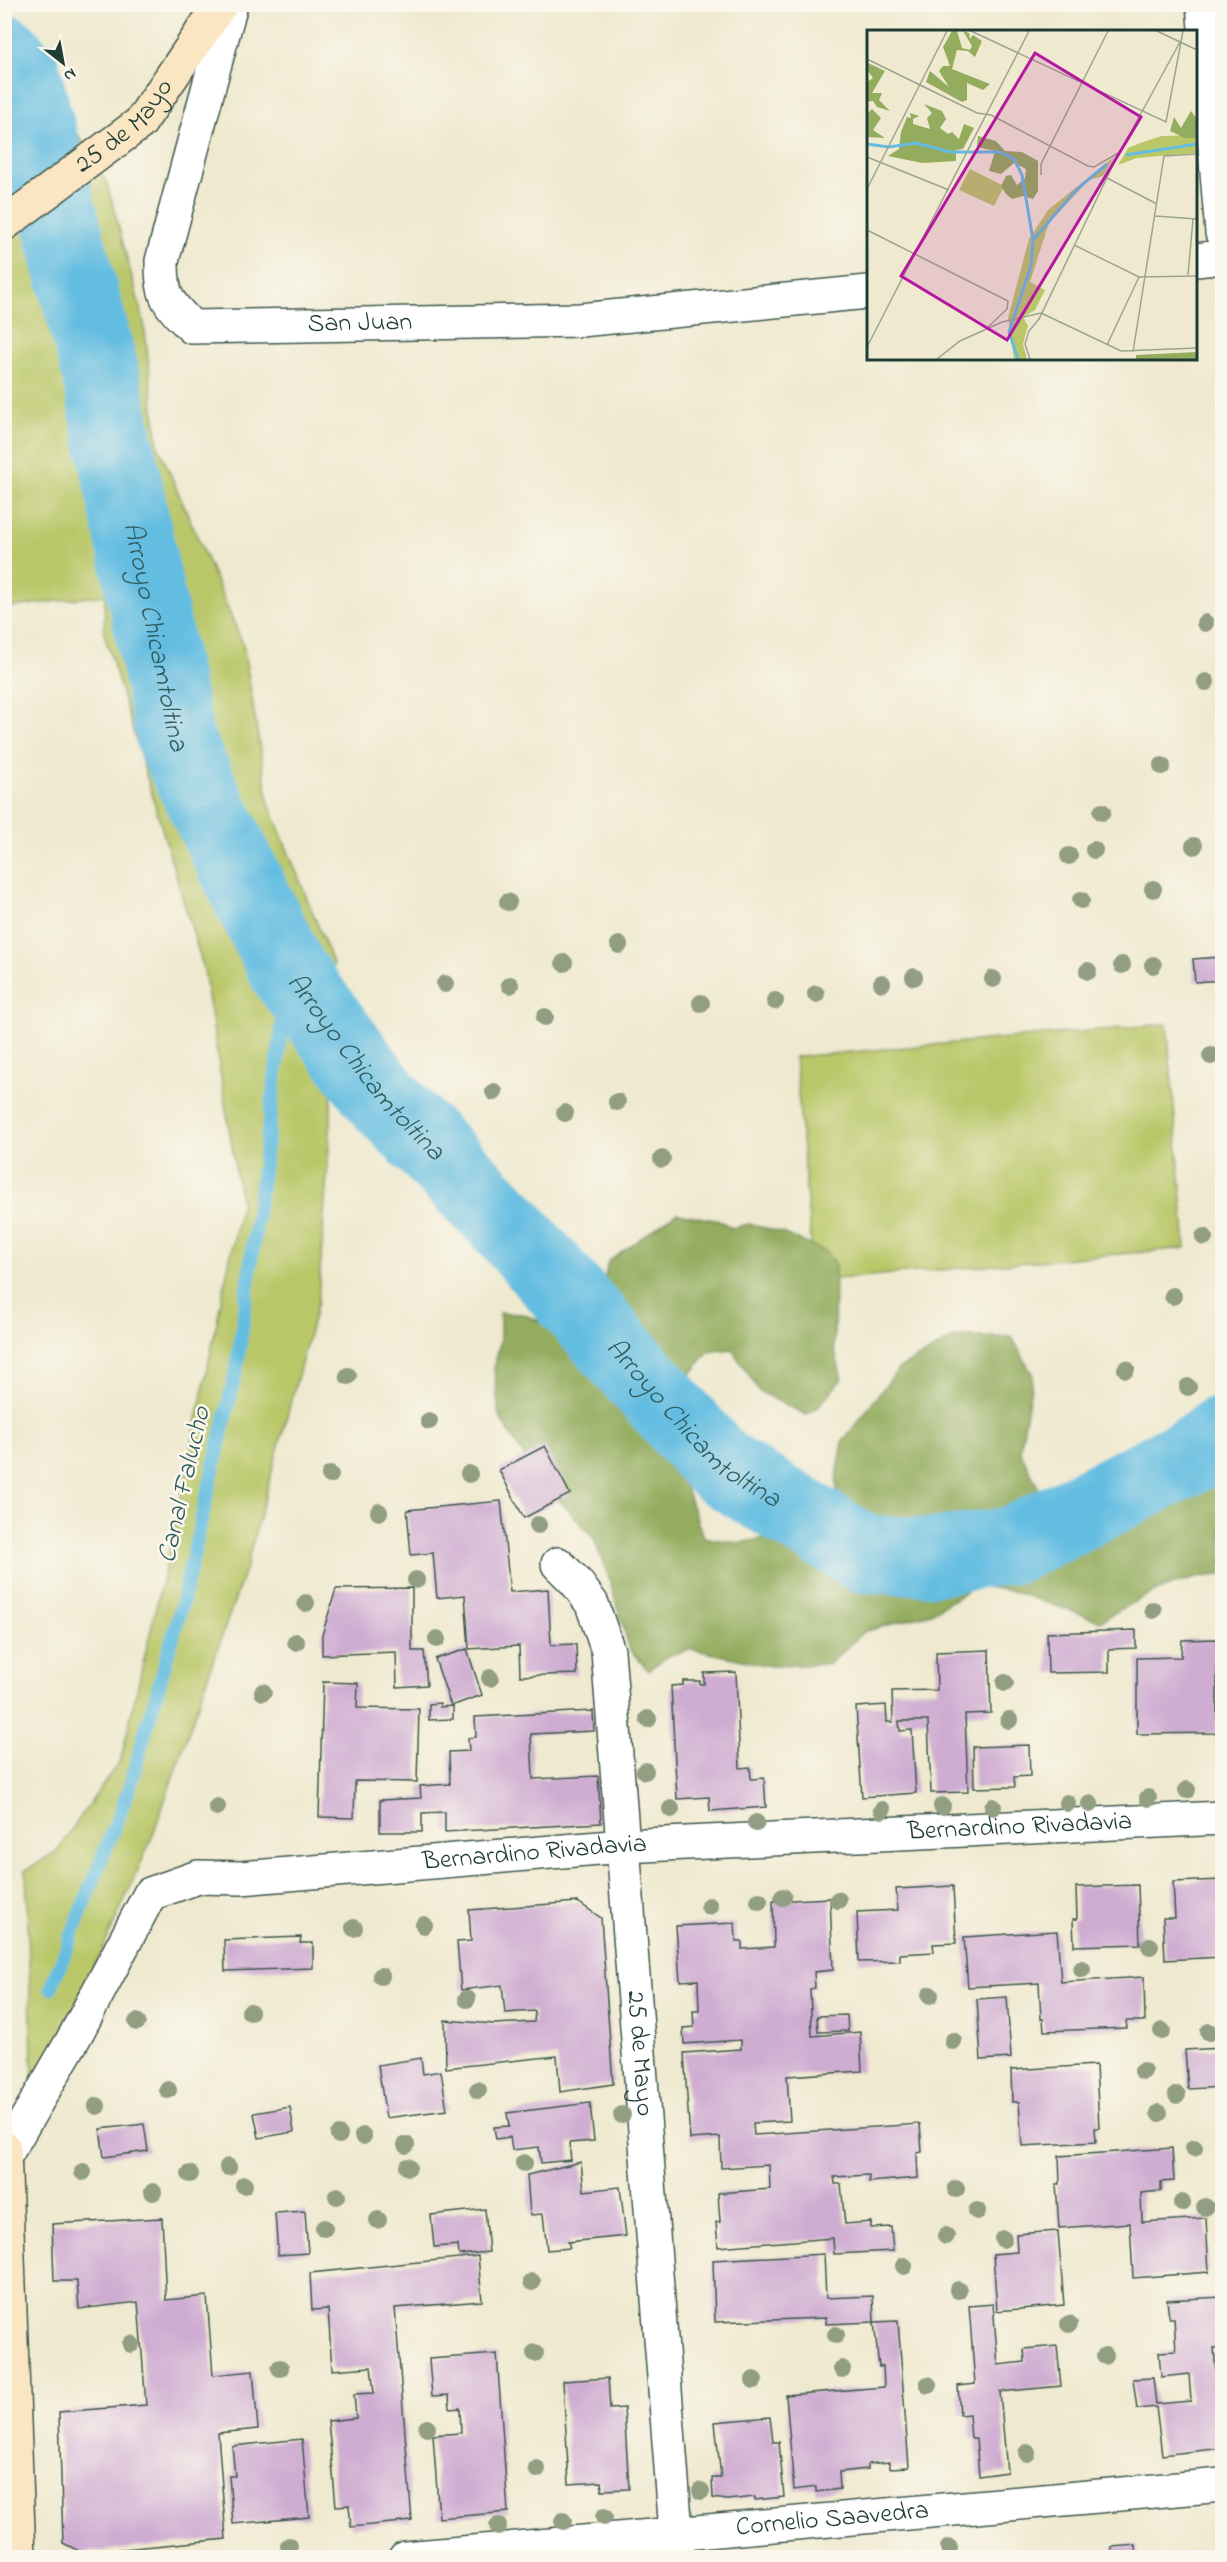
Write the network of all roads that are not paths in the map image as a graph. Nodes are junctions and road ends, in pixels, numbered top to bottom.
1 (221, 4) edge
2 (231, 4) edge
3 (1203, 4) edge
4 (4, 224) edge
5 (1222, 233) edge
6 (1222, 257) edge
7 (1197, 260) edge
8 (867, 292) edge
9 (558, 1563) dead end
10 (1222, 1818) edge
11 (623, 1846) junction
12 (4, 2148) edge
13 (5, 2156) edge
14 (1222, 2485) edge
15 (677, 2545) edge
16 (19, 2558) edge
17 (405, 2558) edge

1 - 4 street, 25 de Mayo
2 - 8 street, San Juan
3 - 5 street
6 - 7 street
9 - 11 street, 25 de Mayo
10 - 11 street, Bernardino Rivadavia
11 - 13 street, Bernardino Rivadavia
11 - 15 street, 25 de Mayo
12 - 13 street
13 - 16 street
14 - 15 street, Cornelio Saavedra
15 - 17 street, Cornelio Saavedra

